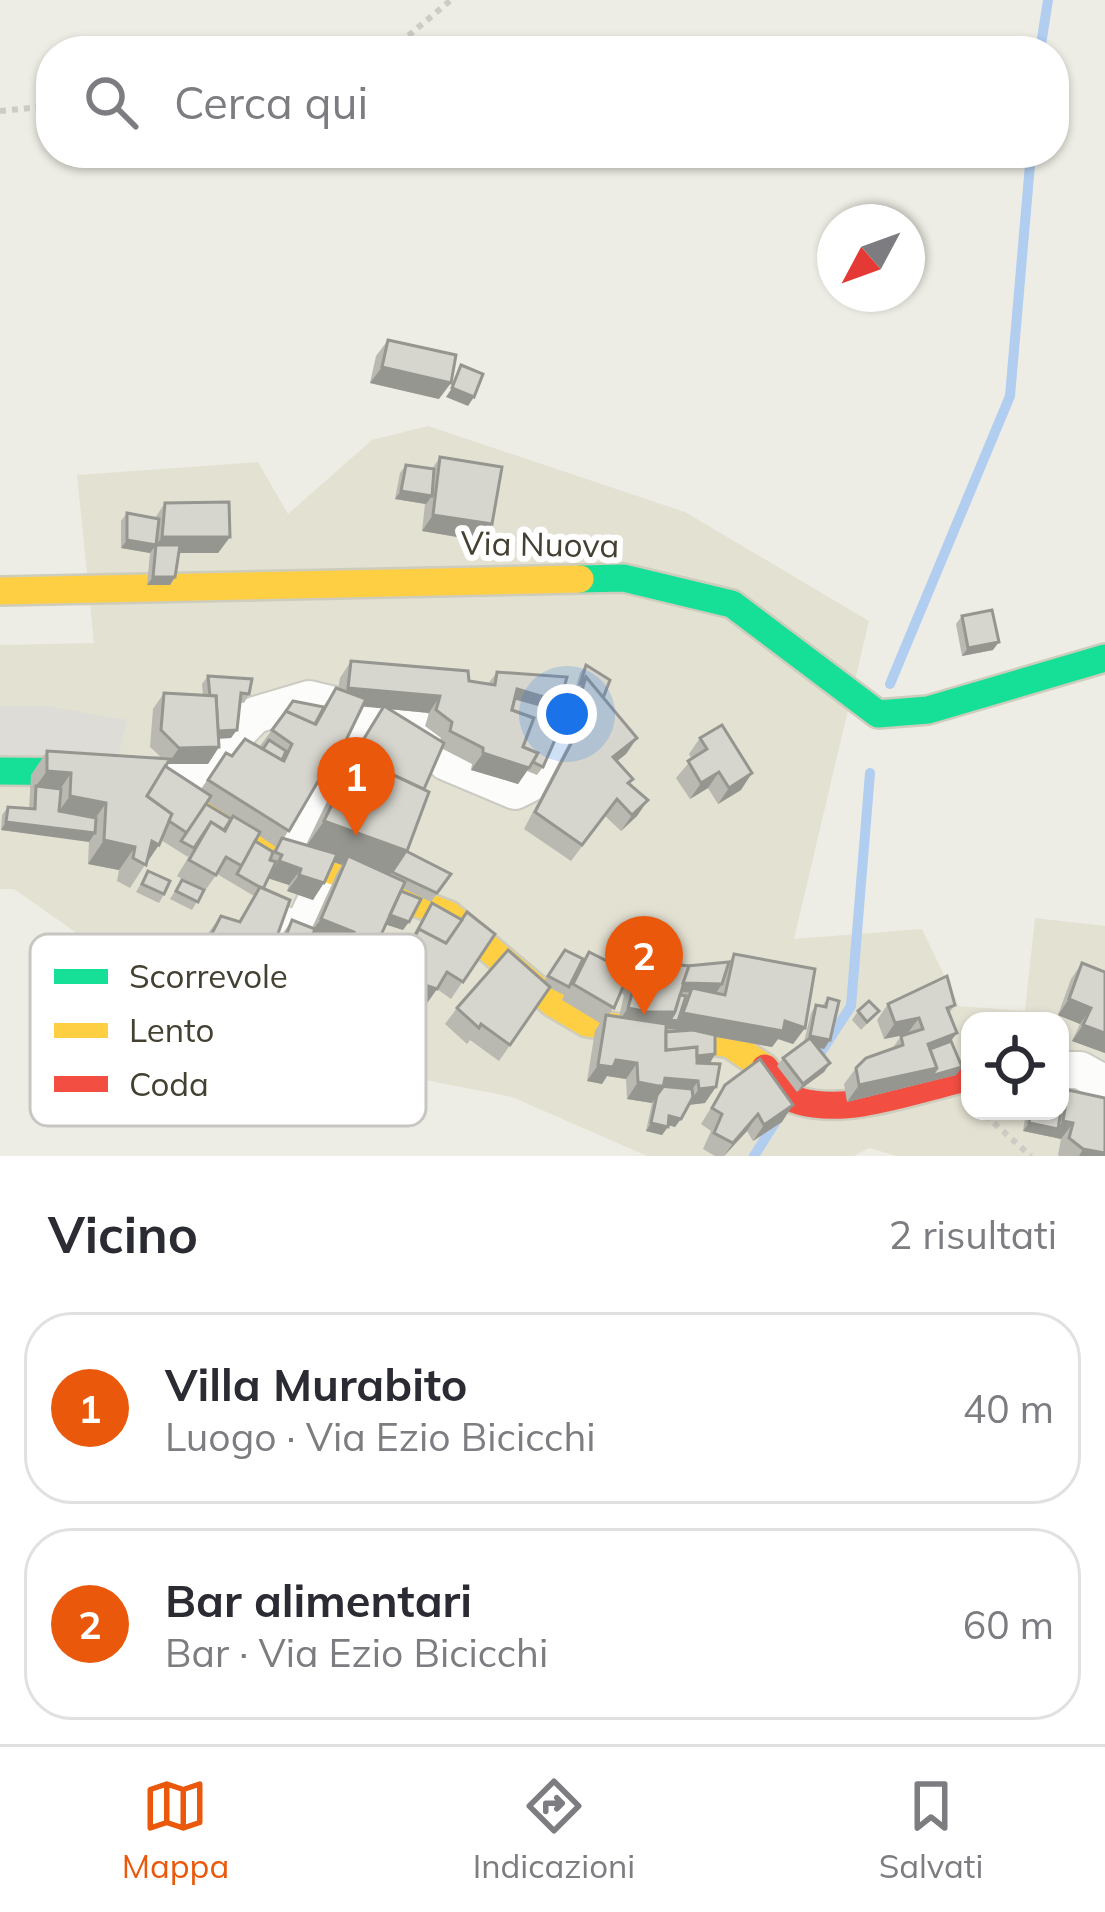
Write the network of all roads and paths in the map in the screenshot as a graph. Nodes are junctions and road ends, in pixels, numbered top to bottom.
1 (451, 0) edge
2 (408, 36) edge
3 (36, 107) edge
4 (0, 111) edge
5 (0, 591) edge
6 (1105, 658) edge
7 (364, 715) junction
8 (560, 738) edge
9 (0, 771) edge
10 (155, 776) junction
11 (285, 854) junction
12 (332, 869) junction
13 (301, 931) junction
14 (277, 934) edge
15 (305, 934) edge
16 (1069, 1070) edge
17 (961, 1080) edge
18 (1105, 1084) edge
19 (990, 1120) edge
20 (1031, 1156) edge

1 - 2 path
3 - 4 path
5 - 6 street, Via Nuova
7 - 8 street
7 - 10 street
7 - 11 street
9 - 10 street
10 - 11 street
11 - 12 street
12 - 13 street
12 - 17 street
13 - 14 street
13 - 15 street
16 - 18 street
19 - 20 path

